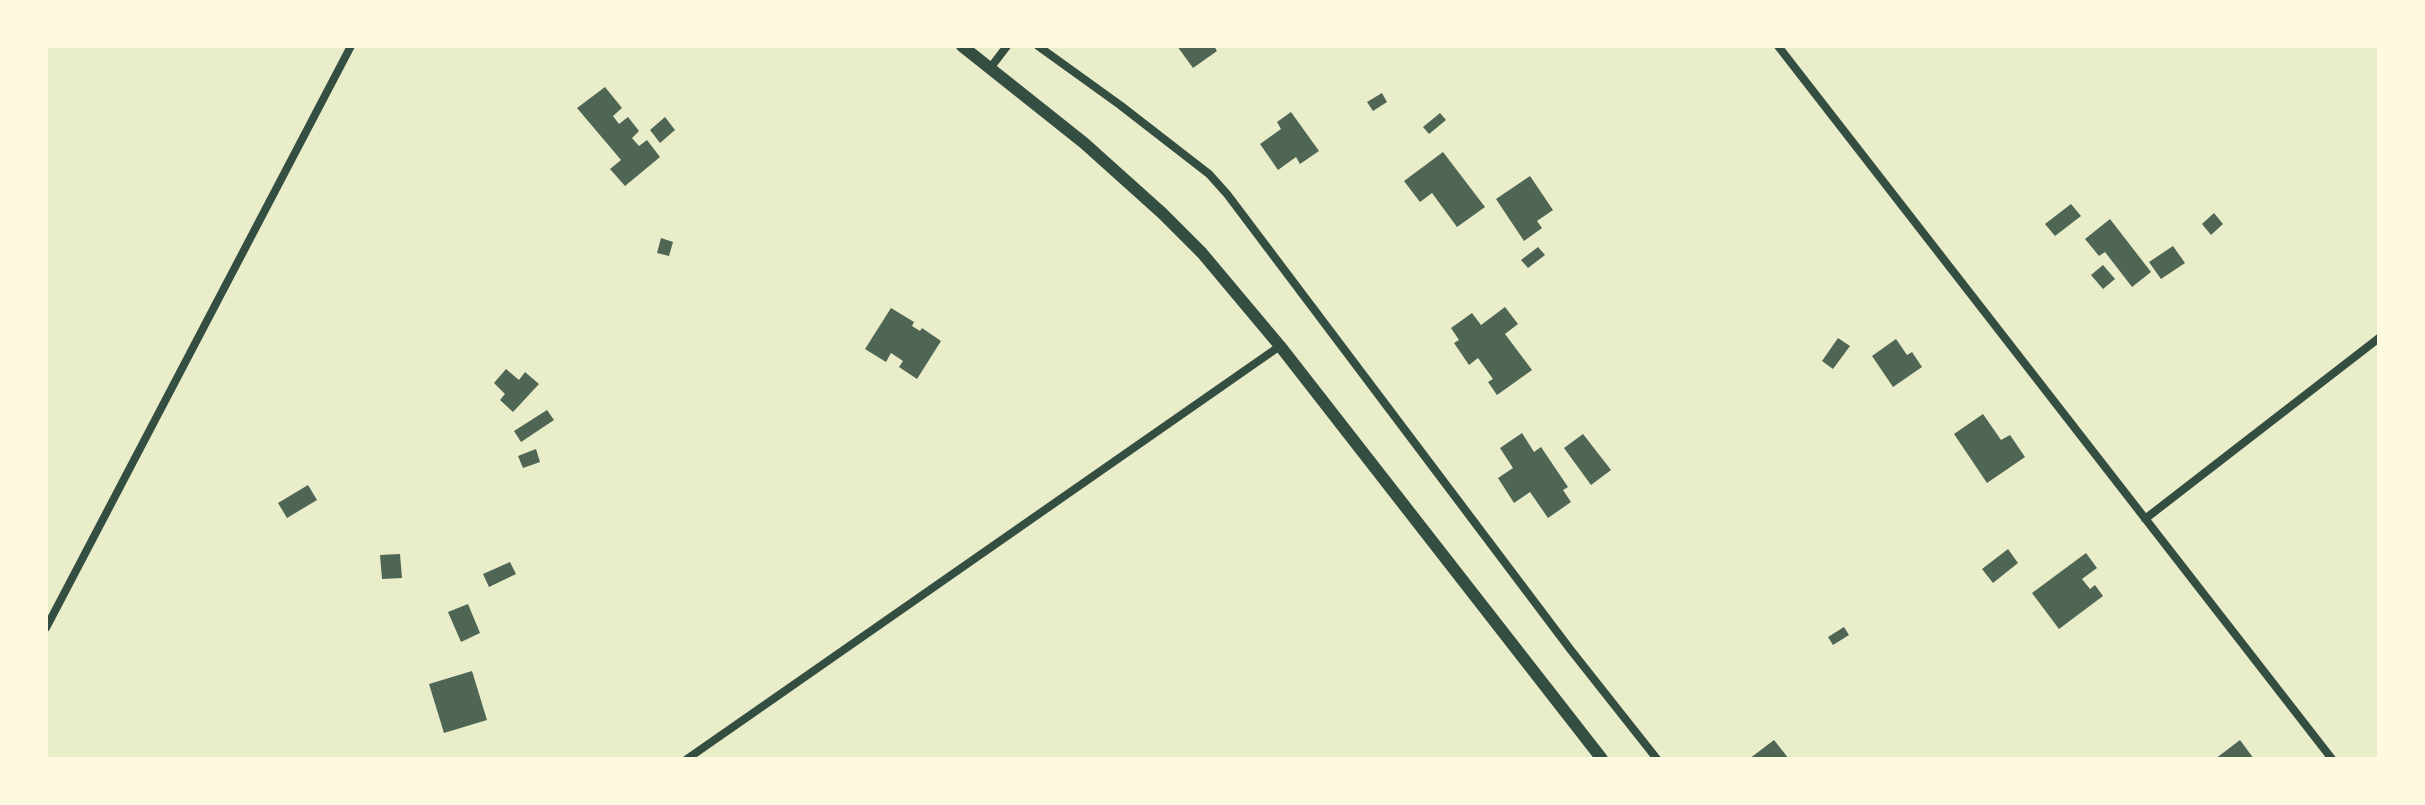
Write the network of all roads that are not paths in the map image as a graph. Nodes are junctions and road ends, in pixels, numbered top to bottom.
1 (351, 46) edge
2 (962, 46) edge
3 (1007, 46) edge
4 (1038, 46) edge
5 (1778, 46) edge
6 (991, 67) junction
7 (2379, 338) edge
8 (1280, 346) junction
9 (2145, 519) junction
10 (46, 628) edge
11 (687, 759) edge
12 (1602, 759) edge
13 (1657, 759) edge
14 (2332, 759) edge

1 - 10 street
2 - 6 main road
3 - 6 street
4 - 13 street
5 - 9 street
6 - 8 main road
7 - 9 street
8 - 11 street
8 - 12 main road
9 - 14 street

